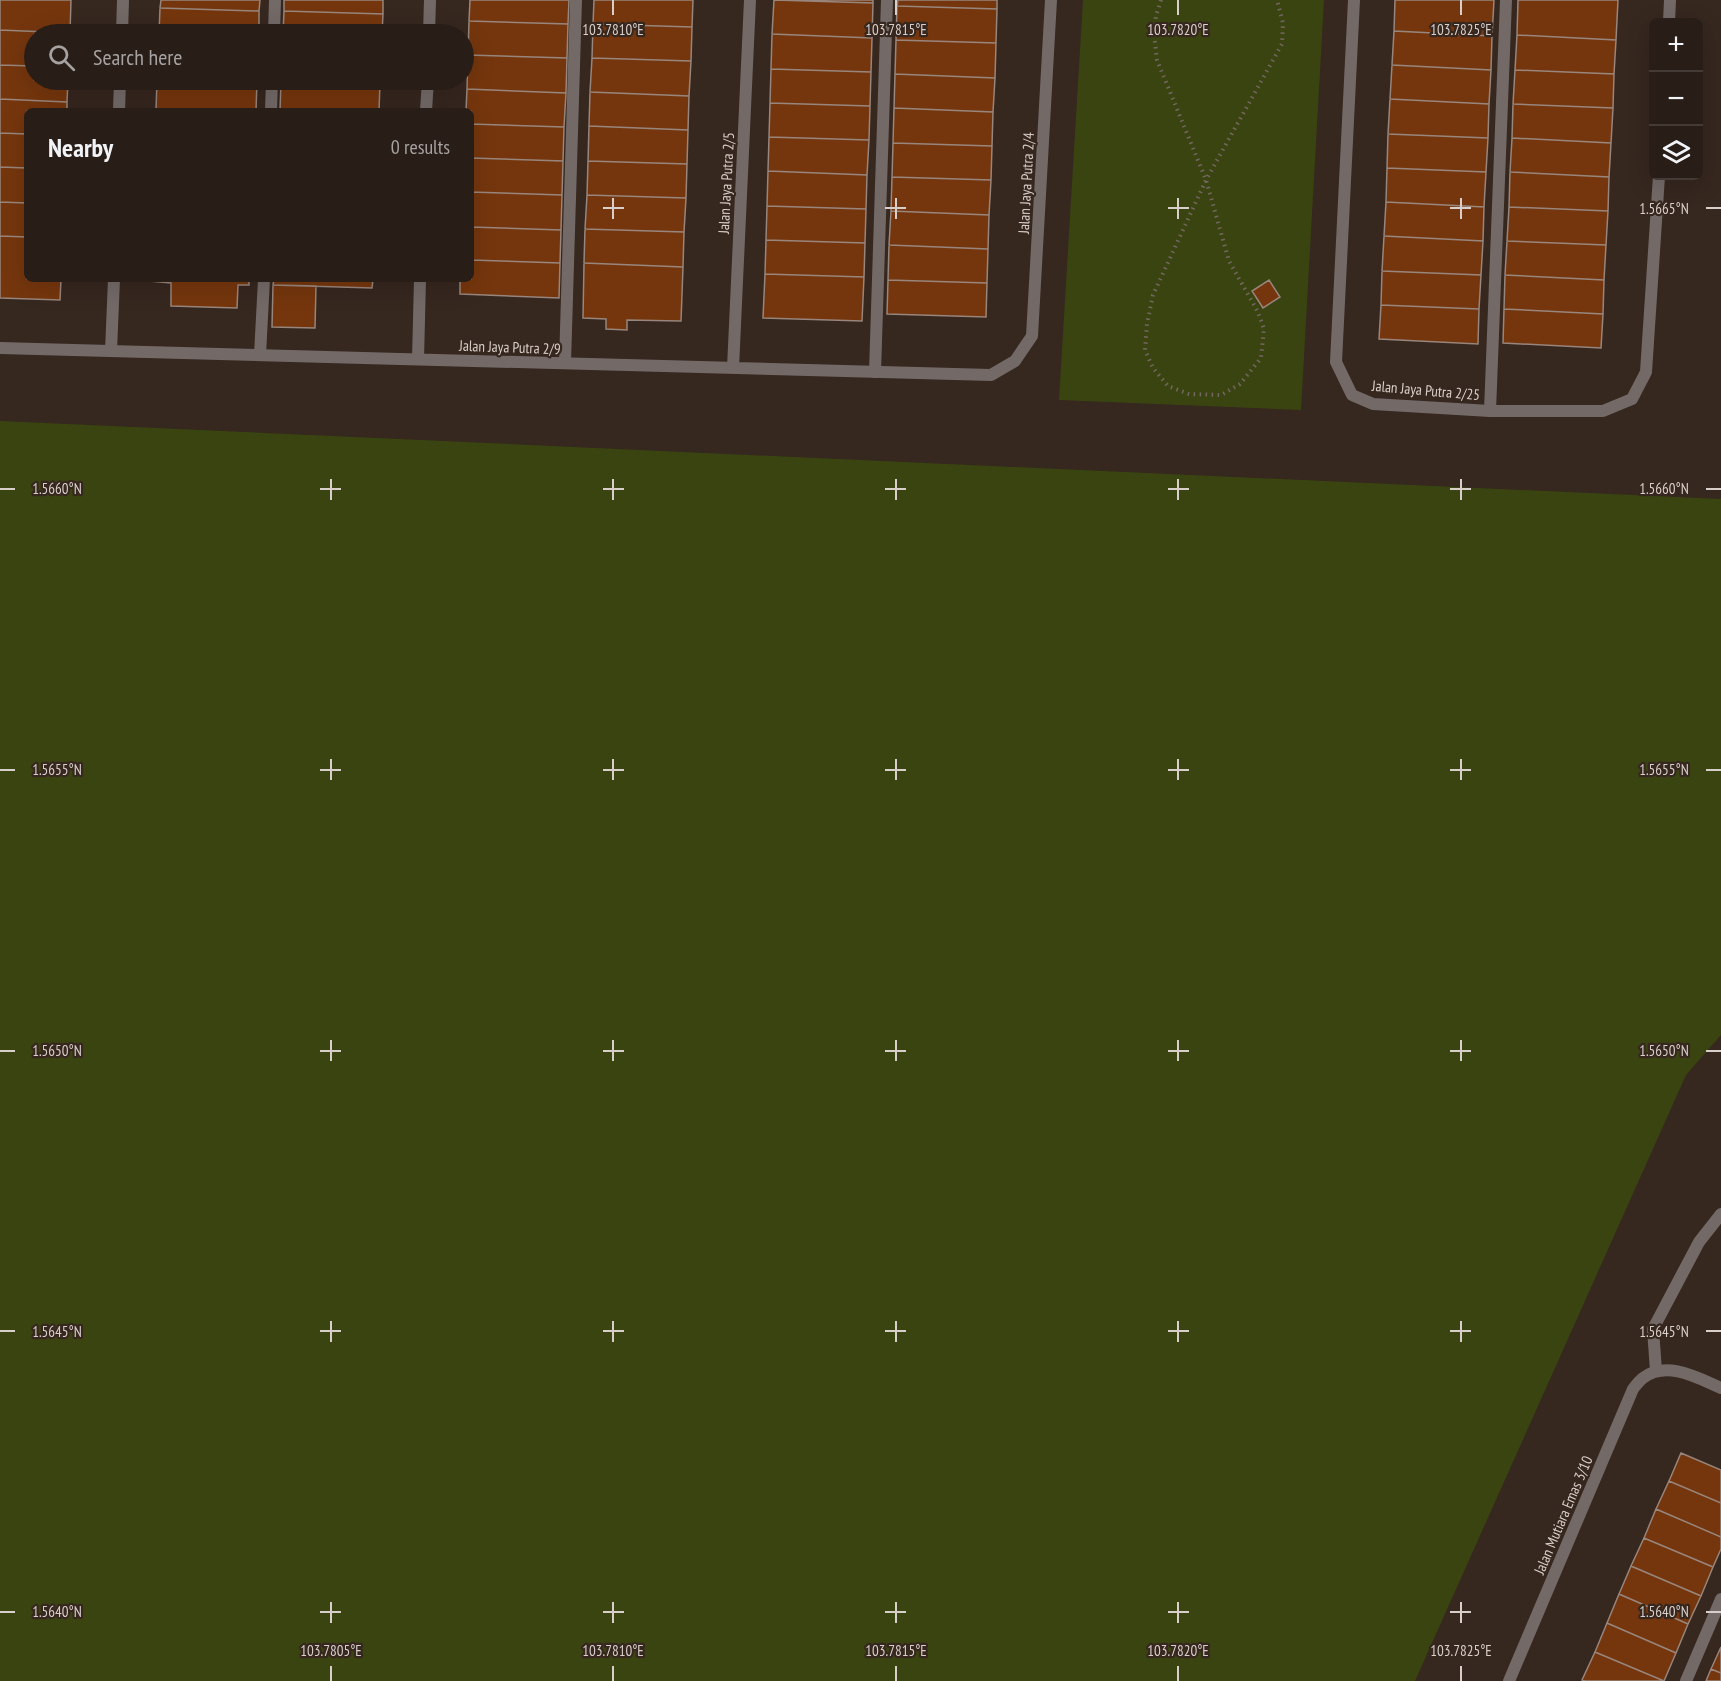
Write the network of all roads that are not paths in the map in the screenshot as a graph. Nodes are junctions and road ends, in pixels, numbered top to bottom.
1 (123, 0) edge
2 (275, 0) edge
3 (430, 0) edge
4 (576, 0) edge
5 (750, 0) edge
6 (887, 0) edge
7 (1051, 0) edge
8 (1354, 0) edge
9 (1506, 0) edge
10 (1670, 0) edge
11 (1669, 18) edge
12 (122, 24) edge
13 (274, 24) edge
14 (429, 24) edge
15 (120, 90) edge
16 (272, 90) edge
17 (427, 90) edge
18 (119, 108) edge
19 (271, 108) edge
20 (426, 108) edge
21 (1659, 180) edge
22 (114, 282) edge
23 (264, 282) edge
24 (420, 282) edge
25 (0, 348) edge
26 (111, 351) junction
27 (260, 355) junction
28 (418, 359) junction
29 (1015, 361) joint
30 (565, 363) junction
31 (733, 368) junction
32 (875, 372) junction
33 (1490, 411) junction
34 (1721, 1214) edge
35 (1656, 1371) junction
36 (1721, 1388) edge
37 (1721, 1599) edge
38 (1509, 1681) edge
39 (1686, 1681) edge

1 - 12 street
2 - 13 street
3 - 14 street
4 - 30 street
5 - 31 street, Jalan Jaya Putra 2/5
6 - 32 street
7 - 29 street, Jalan Jaya Putra 2/4
8 - 33 street, Jalan Jaya Putra 2/25
9 - 33 street
10 - 11 street
15 - 18 street
16 - 19 street
17 - 20 street
21 - 33 street, Jalan Jaya Putra 2/25
22 - 26 street
23 - 27 street
24 - 28 street
25 - 26 street, Jalan Jaya Putra 2/9
26 - 27 street, Jalan Jaya Putra 2/9
27 - 28 street, Jalan Jaya Putra 2/9
28 - 30 street, Jalan Jaya Putra 2/9
29 - 32 street, Jalan Jaya Putra 2/9
30 - 31 street, Jalan Jaya Putra 2/9
31 - 32 street, Jalan Jaya Putra 2/9
34 - 35 street
35 - 36 street
35 - 38 street, Jalan Mutiara Emas 3/10
37 - 39 street

